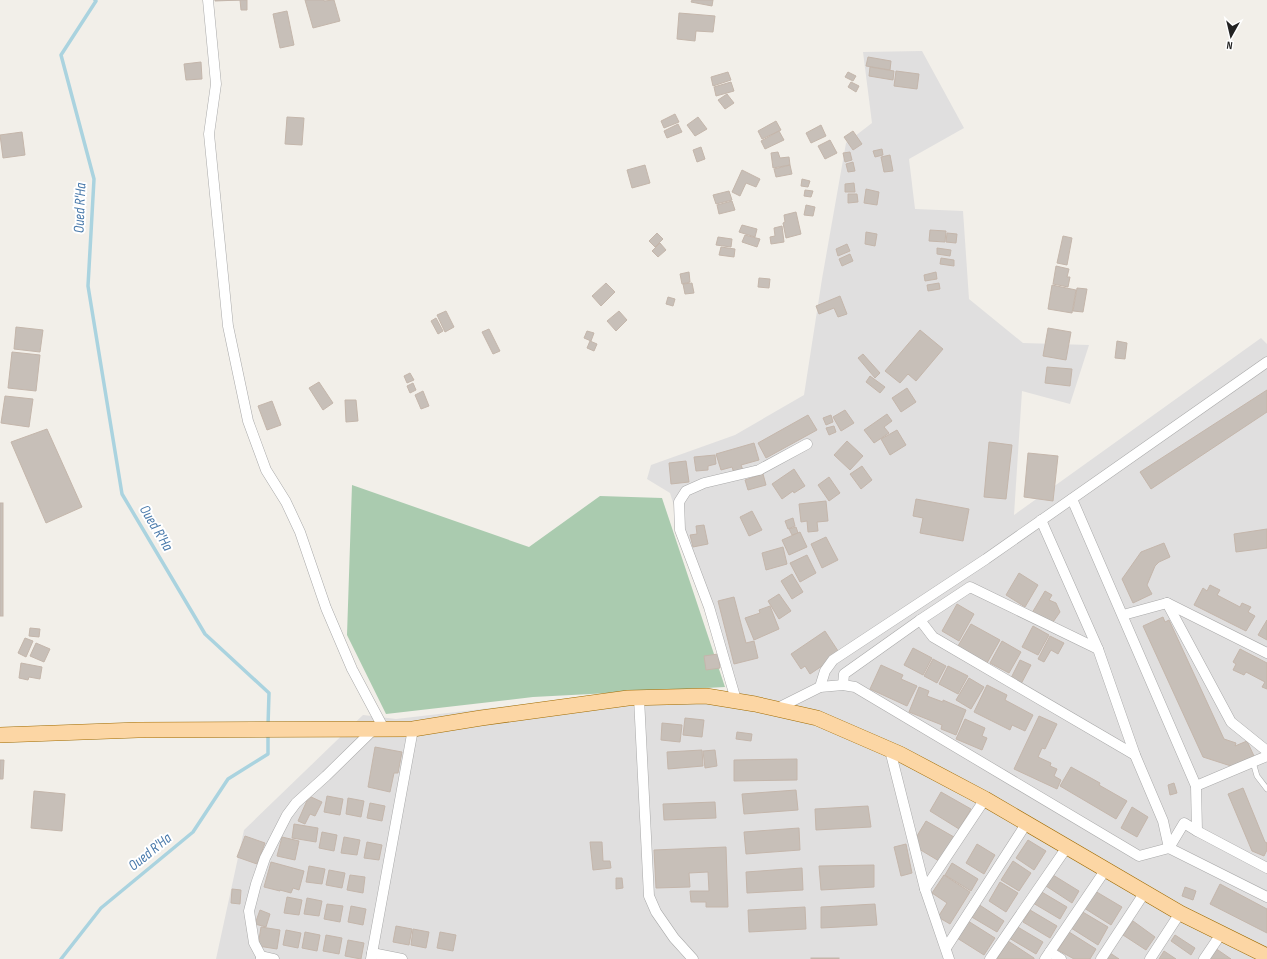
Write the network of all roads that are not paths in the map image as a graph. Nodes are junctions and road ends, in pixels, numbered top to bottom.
1 (208, 0) edge
2 (1267, 362) edge
3 (807, 444) dead end
4 (1072, 499) junction
5 (1041, 520) junction
6 (1167, 603) junction
7 (1123, 615) junction
8 (920, 620) junction
9 (1098, 649) junction
10 (1267, 652) edge
11 (825, 671) junction
12 (843, 685) junction
13 (820, 687) junction
14 (639, 698) junction
15 (736, 700) junction
16 (776, 709) junction
17 (378, 729) junction
18 (413, 729) junction
19 (0, 735) edge
20 (890, 750) junction
21 (1267, 751) edge
22 (1135, 755) junction
23 (1267, 756) edge
24 (1253, 762) junction
25 (1196, 786) junction
26 (1267, 789) edge
27 (986, 799) junction
28 (1026, 824) junction
29 (1197, 831) junction
30 (1067, 847) junction
31 (1169, 848) junction
32 (1267, 868) edge
33 (1106, 869) junction
34 (925, 889) junction
35 (1145, 892) junction
36 (1267, 897) edge
37 (1180, 913) junction
38 (1221, 934) junction
39 (946, 948) junction
40 (1048, 955) edge
41 (372, 956) edge
42 (1267, 956) edge
43 (261, 958) edge
44 (274, 959) edge
45 (402, 959) edge
46 (693, 959) edge
47 (949, 959) edge
48 (990, 959) edge
49 (1061, 959) edge
50 (1101, 959) edge
51 (1150, 959) edge
52 (1204, 959) edge

1 - 17 street
2 - 4 street
3 - 15 street
4 - 5 street
4 - 7 street
5 - 9 street
5 - 11 street
6 - 7 street
6 - 10 street
6 - 21 street
7 - 25 street
8 - 9 street
8 - 12 street
8 - 22 street
9 - 22 street
11 - 12 street
11 - 13 street
12 - 13 street
12 - 31 street
13 - 16 street
14 - 15 main road
14 - 18 main road
14 - 46 street
15 - 16 main road
16 - 20 main road
17 - 18 main road
17 - 19 main road
17 - 43 street
18 - 41 street
20 - 27 main road
20 - 34 street
22 - 31 street
23 - 24 street
24 - 25 street
24 - 26 lane
25 - 29 street
27 - 28 main road
27 - 34 street
28 - 30 main road
28 - 39 street
29 - 31 street
29 - 32 street
30 - 33 main road
30 - 48 street
31 - 36 street
33 - 35 main road
33 - 40 street
34 - 39 street
35 - 37 main road
35 - 50 street
37 - 38 main road
37 - 51 street
38 - 42 main road
38 - 52 street
39 - 47 street
40 - 49 street
41 - 45 street
43 - 44 street

